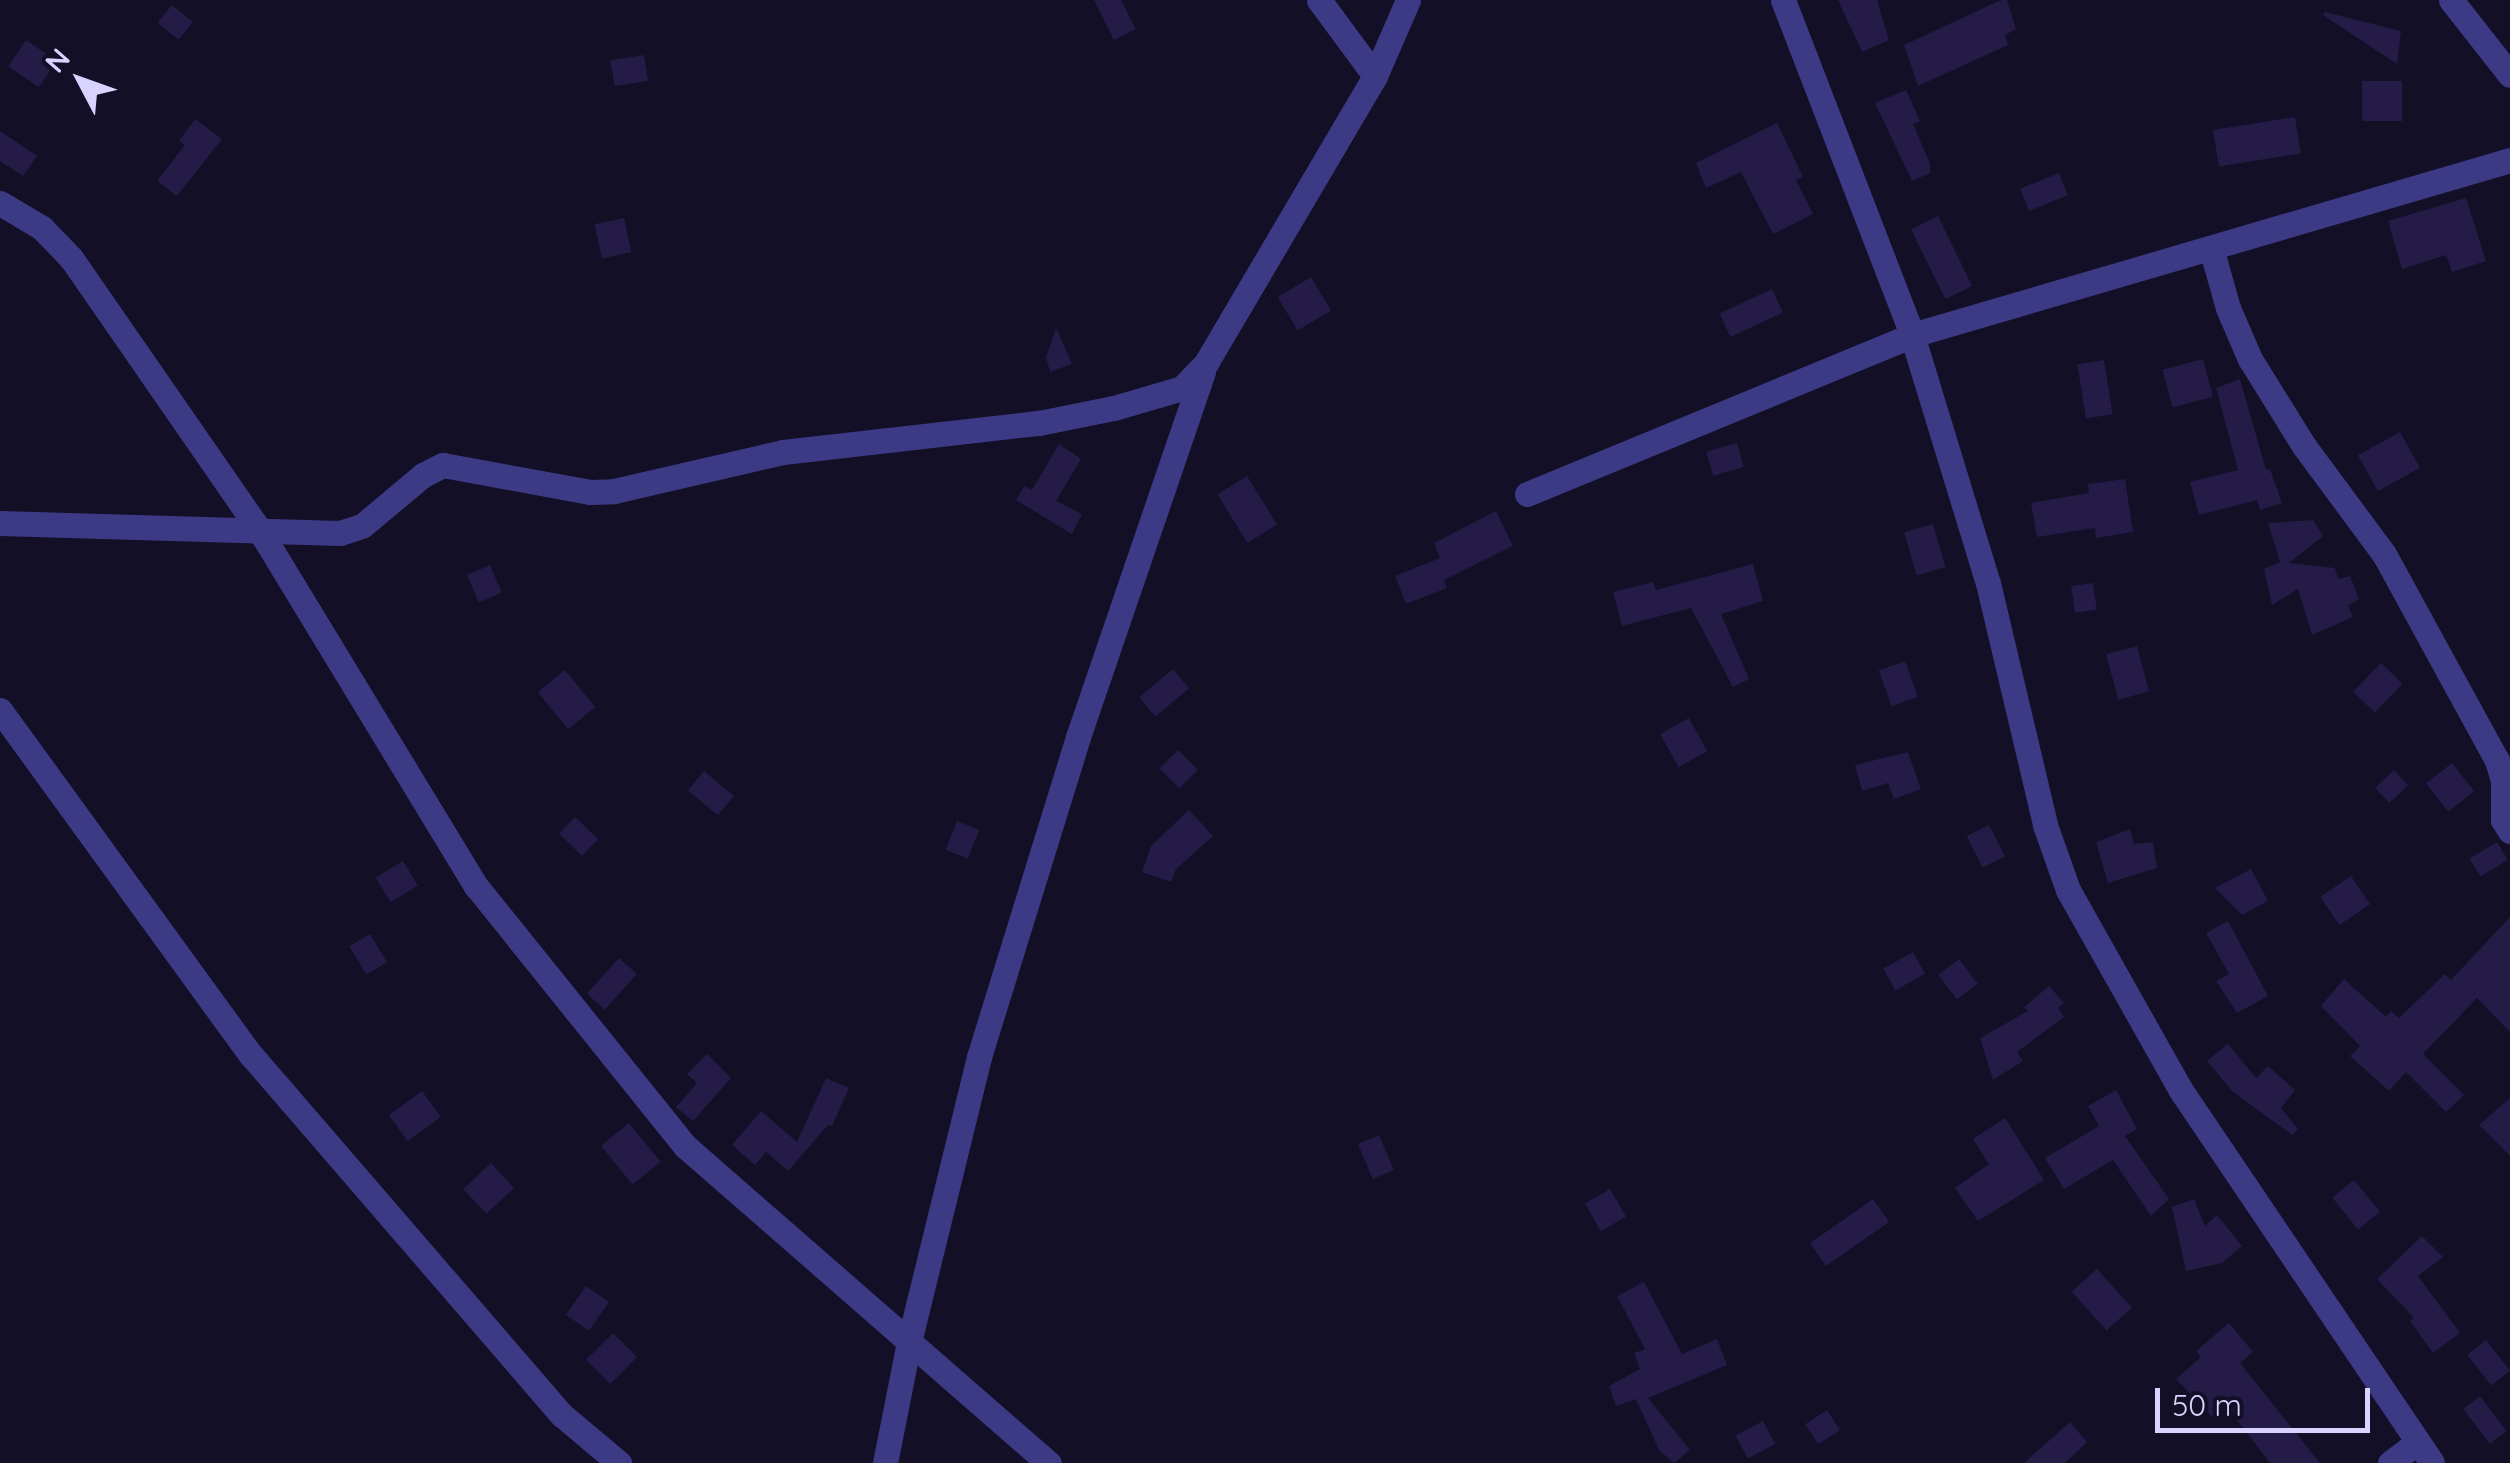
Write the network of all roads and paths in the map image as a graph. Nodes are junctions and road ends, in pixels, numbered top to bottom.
1 (1319, 0) edge
2 (1408, 0) edge
3 (1783, 0) edge
4 (2451, 0) edge
5 (2510, 75) edge
6 (1375, 76) junction
7 (2510, 160) edge
8 (0, 203) edge
9 (2212, 248) junction
10 (1912, 335) junction
11 (1206, 363) junction
12 (1527, 494) dead end
13 (0, 523) edge
14 (260, 531) junction
15 (0, 710) edge
16 (2510, 832) edge
17 (910, 1342) junction
18 (2425, 1452) edge
19 (619, 1463) edge
20 (886, 1463) edge
21 (1049, 1463) edge
22 (2390, 1463) edge

1 - 6 street
2 - 6 street
3 - 10 street
4 - 5 street
6 - 11 street
7 - 9 street
8 - 14 street
9 - 10 street
9 - 16 street
10 - 12 street
10 - 18 street
11 - 14 street
11 - 17 street
13 - 14 street
14 - 17 street
15 - 19 street
17 - 20 street
17 - 21 street
18 - 22 street

